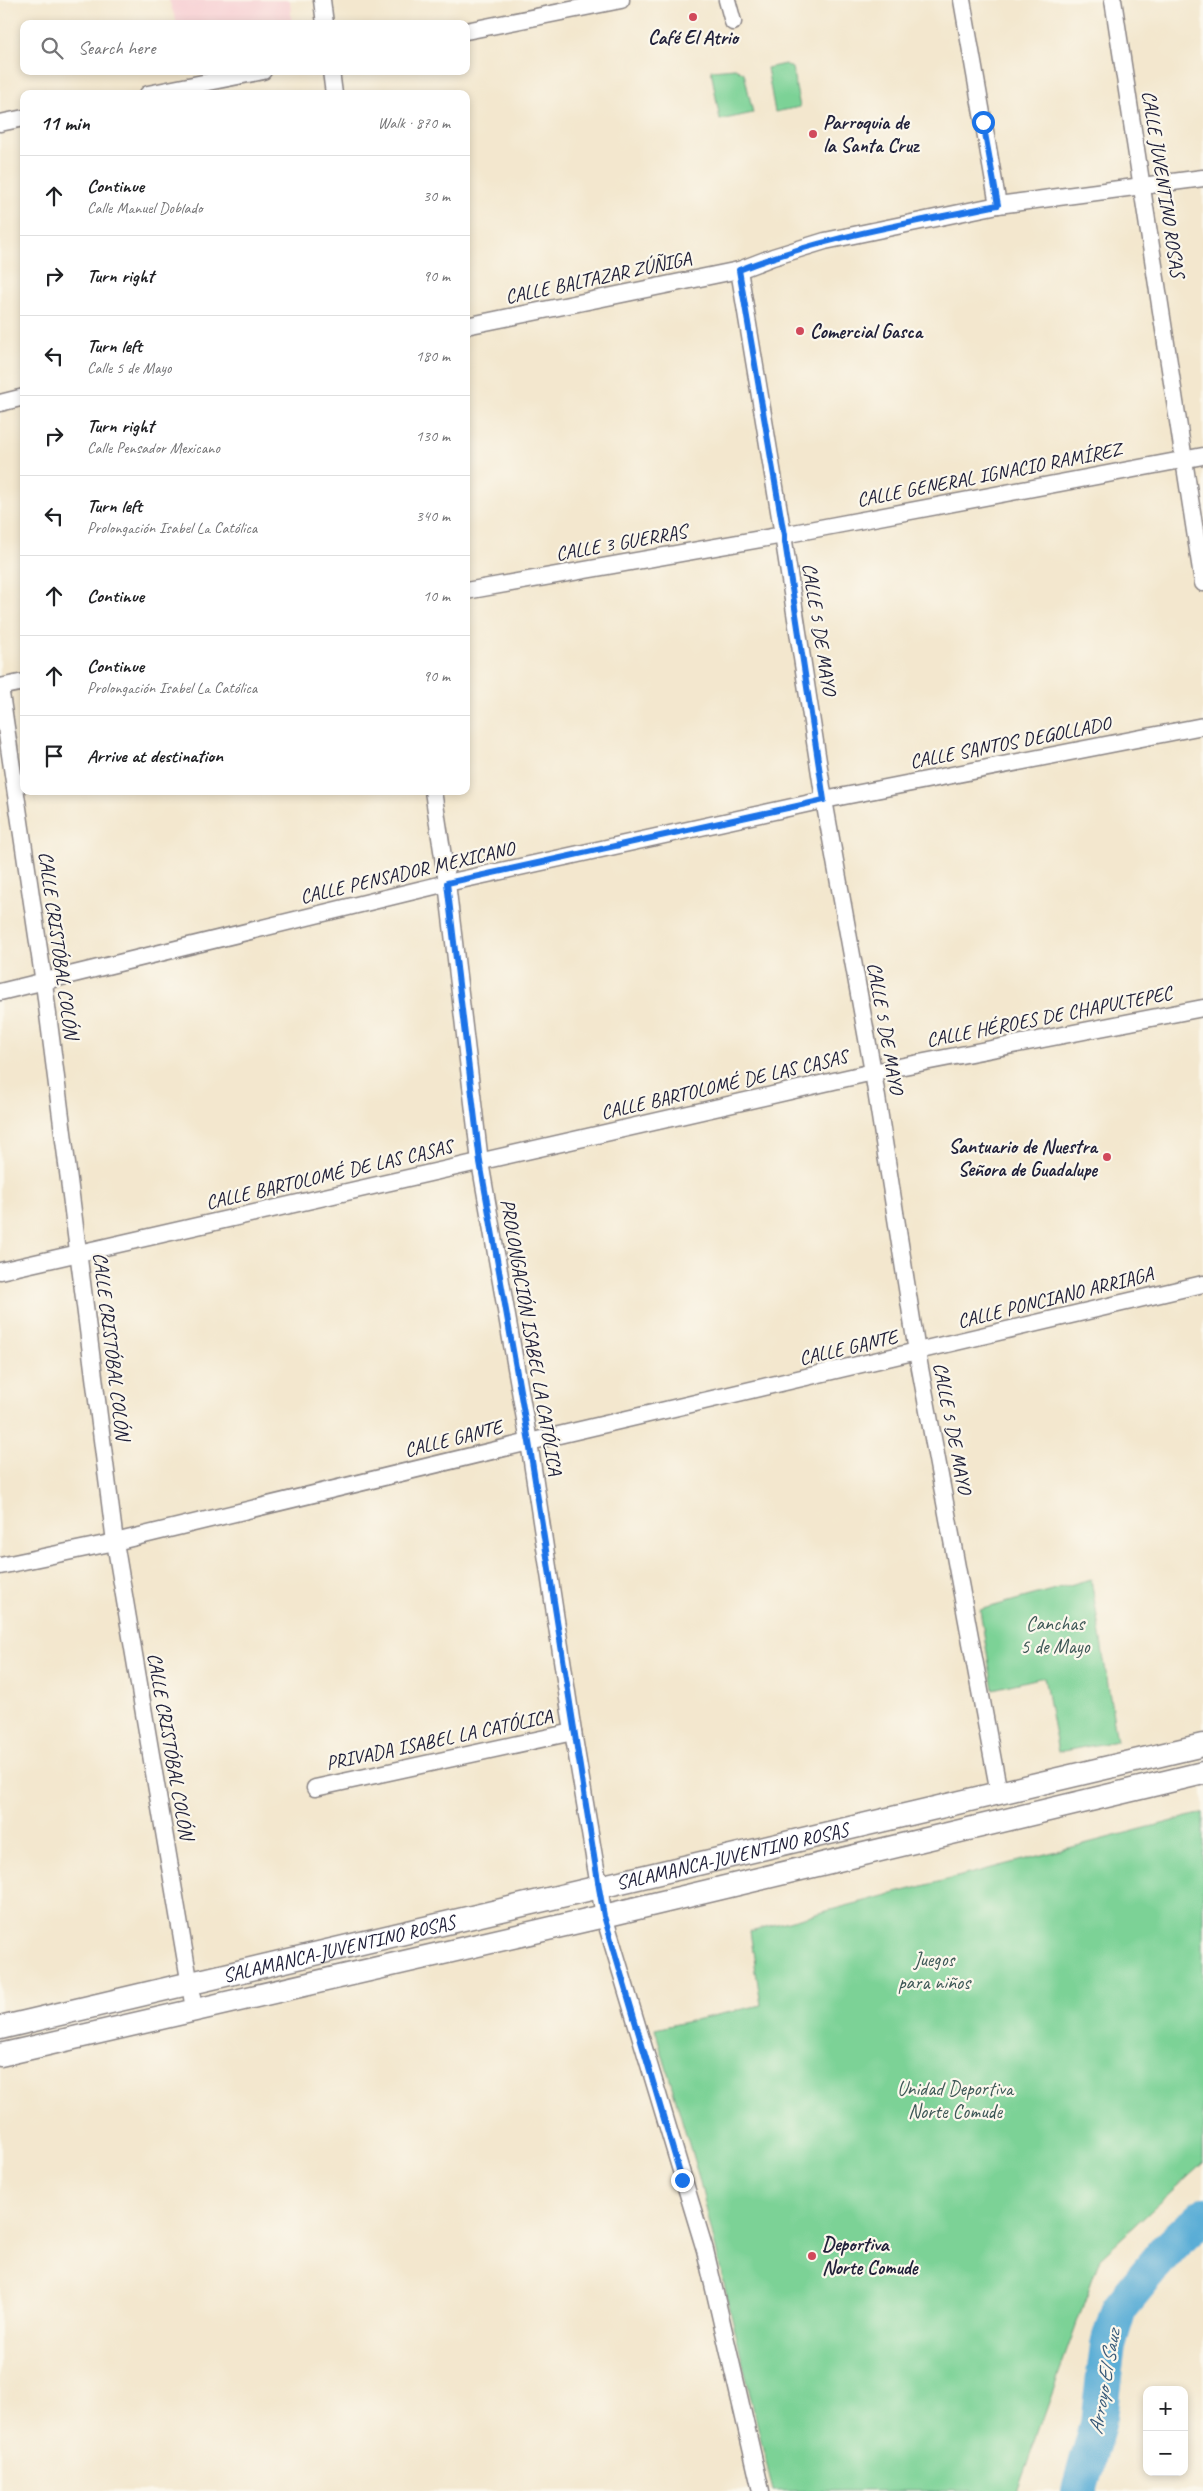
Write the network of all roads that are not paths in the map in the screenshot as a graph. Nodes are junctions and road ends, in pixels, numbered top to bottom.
1 (322, 0) edge
2 (621, 0) edge
3 (727, 0) edge
4 (962, 0) edge
5 (1113, 0) edge
6 (324, 20) edge
7 (733, 22) dead end
8 (470, 30) edge
9 (243, 75) edge
10 (332, 75) edge
11 (168, 90) edge
12 (333, 90) edge
13 (20, 119) edge
14 (0, 123) edge
15 (1203, 178) edge
16 (1143, 187) junction
17 (998, 205) junction
18 (739, 270) junction
19 (470, 325) edge
20 (20, 398) edge
21 (0, 403) edge
22 (1203, 456) edge
23 (1185, 459) junction
24 (784, 535) junction
25 (1203, 583) edge
26 (470, 590) edge
27 (20, 683) edge
28 (0, 687) edge
29 (1203, 726) edge
30 (434, 795) edge
31 (824, 800) junction
32 (447, 883) junction
33 (44, 983) junction
34 (0, 992) edge
35 (1203, 1008) edge
36 (873, 1072) junction
37 (480, 1162) junction
38 (78, 1252) junction
39 (0, 1271) edge
40 (1203, 1284) edge
41 (917, 1352) junction
42 (529, 1442) junction
43 (115, 1542) junction
44 (0, 1566) edge
45 (573, 1732) junction
46 (1203, 1745) edge
47 (1203, 1773) edge
48 (315, 1788) dead end
49 (999, 1793) junction
50 (599, 1888) junction
51 (604, 1916) junction
52 (190, 1985) junction
53 (194, 2009) junction
54 (0, 2028) edge
55 (0, 2055) edge
56 (762, 2491) edge

1 - 6 street
2 - 8 street
3 - 7 street
4 - 17 street
5 - 16 street, CALLE JUVENTINO ROSAS
9 - 11 street
10 - 12 street
13 - 14 street
15 - 16 street, CALLE BALTAZAR ZÚÑIGA
16 - 17 street, CALLE BALTAZAR ZÚÑIGA
16 - 23 street, CALLE JUVENTINO ROSAS
17 - 18 street, CALLE BALTAZAR ZÚÑIGA
18 - 19 street, CALLE BALTAZAR ZÚÑIGA
18 - 24 street, CALLE 5 DE MAYO
20 - 21 street
22 - 23 street, CALLE GENERAL IGNACIO RAMÍREZ
23 - 24 street, CALLE GENERAL IGNACIO RAMÍREZ
23 - 25 street, CALLE JUVENTINO ROSAS
24 - 26 street, CALLE 3 GUERRAS
24 - 31 street, CALLE 5 DE MAYO
27 - 28 street
28 - 33 street, CALLE CRISTÓBAL COLÓN
29 - 31 street, CALLE SANTOS DEGOLLADO
30 - 32 street, PROLONGACIÓN ISABEL LA CATÓLICA
31 - 32 street, CALLE PENSADOR MEXICANO
31 - 36 street, CALLE 5 DE MAYO
32 - 33 street, CALLE PENSADOR MEXICANO
32 - 37 street, PROLONGACIÓN ISABEL LA CATÓLICA
33 - 34 street, CALLE PENSADOR MEXICANO
33 - 38 street, CALLE CRISTÓBAL COLÓN
35 - 36 street, CALLE HÉROES DE CHAPULTEPEC
36 - 37 street, CALLE BARTOLOMÉ DE LAS CASAS
36 - 41 street, CALLE 5 DE MAYO
37 - 38 street, CALLE BARTOLOMÉ DE LAS CASAS
37 - 42 street, PROLONGACIÓN ISABEL LA CATÓLICA
38 - 39 street, CALLE BARTOLOMÉ DE LAS CASAS
38 - 43 street, CALLE CRISTÓBAL COLÓN
40 - 41 street, CALLE PONCIANO ARRIAGA
41 - 42 street, CALLE GANTE
41 - 49 street, CALLE 5 DE MAYO
42 - 43 street, CALLE GANTE
42 - 45 street, PROLONGACIÓN ISABEL LA CATÓLICA
43 - 44 street, CALLE GANTE
43 - 52 street, CALLE CRISTÓBAL COLÓN
45 - 48 street, PRIVADA ISABEL LA CATÓLICA
45 - 50 street, PROLONGACIÓN ISABEL LA CATÓLICA
46 - 49 street, SALAMANCA-JUVENTINO ROSAS
47 - 51 street, SALAMANCA-JUVENTINO ROSAS
49 - 50 street, SALAMANCA-JUVENTINO ROSAS
50 - 51 street, PROLONGACIÓN ISABEL LA CATÓLICA
50 - 52 street, SALAMANCA-JUVENTINO ROSAS
51 - 53 street, SALAMANCA-JUVENTINO ROSAS
51 - 56 street
52 - 53 street, CALLE CRISTÓBAL COLÓN
52 - 54 street, SALAMANCA-JUVENTINO ROSAS
53 - 55 street, SALAMANCA-JUVENTINO ROSAS

